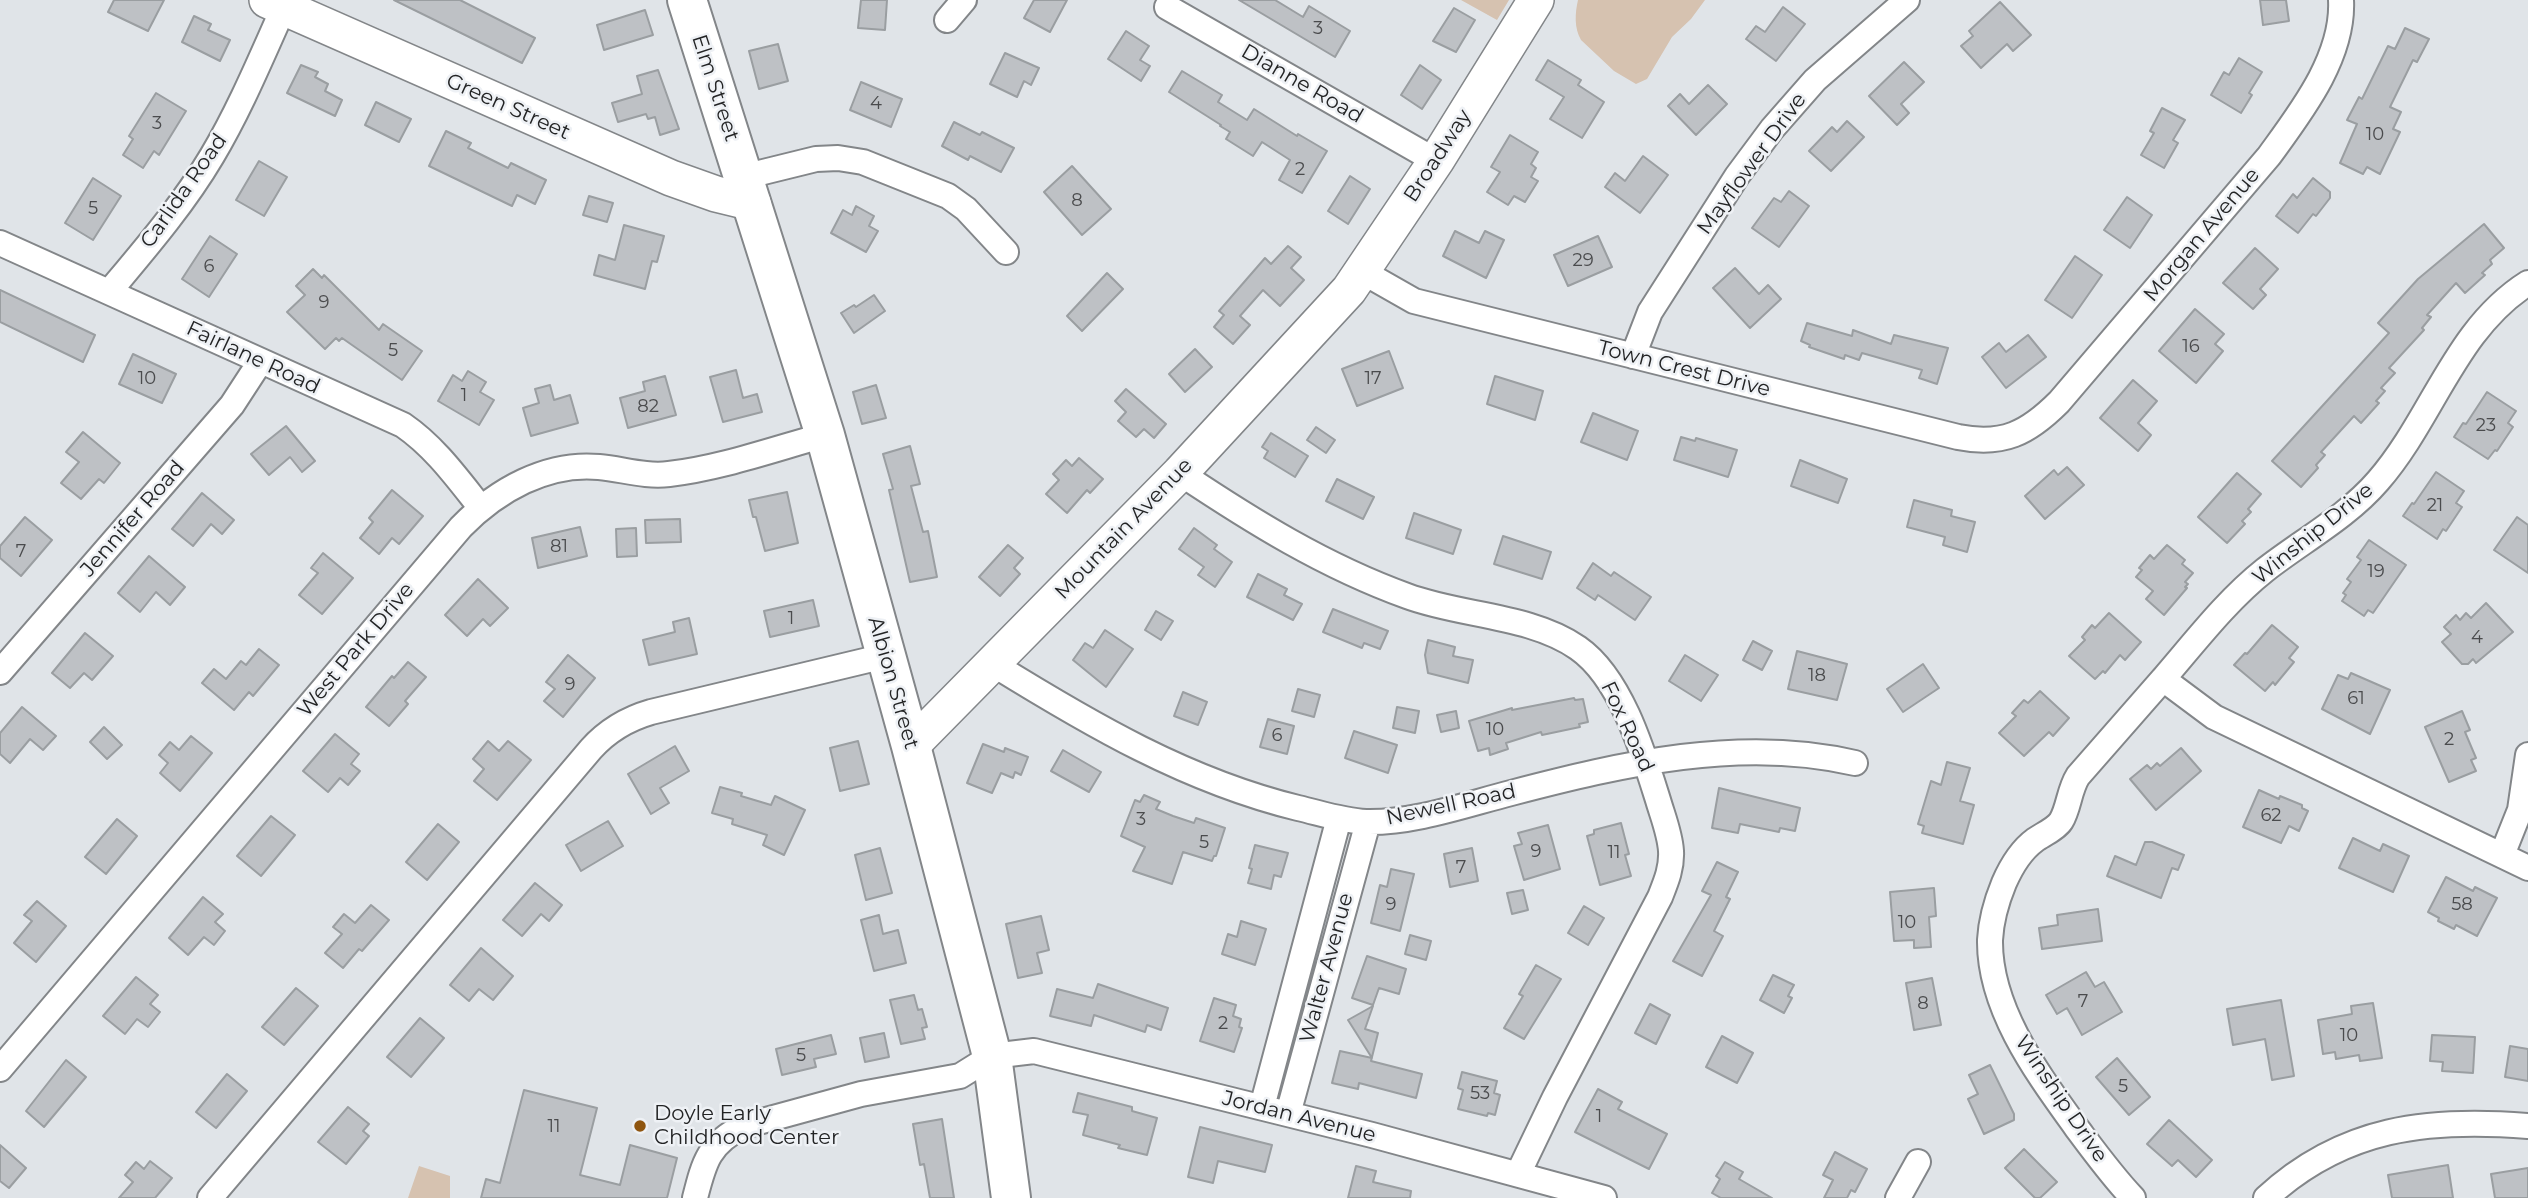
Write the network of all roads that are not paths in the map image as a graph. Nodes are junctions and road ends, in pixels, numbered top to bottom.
1 (687, 0) edge
2 (964, 0) edge
3 (1536, 0) edge
4 (1907, 0) edge
5 (2341, 0) edge
6 (276, 4) edge
7 (1167, 7) dead end
8 (947, 20) dead end
9 (1436, 161) junction
10 (748, 190) junction
11 (0, 243) edge
12 (1006, 252) dead end
13 (1363, 272) junction
14 (2528, 283) edge
15 (109, 292) junction
16 (1333, 308) joint
17 (1633, 356) junction
18 (260, 362) junction
19 (825, 435) junction
20 (2012, 436) joint
21 (1180, 473) junction
22 (481, 508) junction
23 (885, 656) junction
24 (993, 664) junction
25 (0, 672) edge
26 (2163, 679) junction
27 (911, 746) junction
28 (2528, 755) edge
29 (1646, 761) junction
30 (1855, 763) dead end
31 (1339, 818) junction
32 (1368, 822) junction
33 (2501, 855) junction
34 (2528, 868) edge
35 (992, 1056) junction
36 (0, 1069) edge
37 (1262, 1107) junction
38 (1288, 1114) junction
39 (2528, 1126) edge
40 (1918, 1161) dead end
41 (1518, 1174) junction
42 (210, 1198) edge
43 (695, 1198) edge
44 (1011, 1198) edge
45 (1604, 1198) edge
46 (1898, 1198) edge
47 (2133, 1198) edge
48 (2266, 1198) edge

1 - 10 main road, Elm Street
2 - 8 street
3 - 9 main road, Broadway
4 - 17 street, Mayflower Drive
5 - 20 street, Morgan Avenue
6 - 10 main road, Green Street
6 - 15 street, Carlida Road
7 - 9 street, Dianne Road
9 - 13 main road, Broadway
10 - 12 street
10 - 19 main road, Albion Street
11 - 15 street, Fairlane Road
13 - 16 main road, Broadway
13 - 17 street, Town Crest Drive
14 - 26 street, Winship Drive
15 - 18 street, Fairlane Road
16 - 21 main road, Mountain Avenue
17 - 20 street, Town Crest Drive
18 - 22 street, Fairlane Road
18 - 25 street, Jennifer Road
19 - 22 street, West Park Drive
19 - 23 main road, Albion Street
21 - 24 main road, Mountain Avenue
21 - 29 street, Fox Road
22 - 36 street, West Park Drive
23 - 27 main road, Albion Street
23 - 42 street
24 - 27 main road, Mountain Avenue
24 - 31 street, Newell Road
26 - 33 street
26 - 47 street, Winship Drive
27 - 35 main road, Albion Street
28 - 33 street
29 - 30 street, Newell Road
29 - 32 street, Newell Road
29 - 41 street, Fox Road
31 - 32 street, Newell Road
31 - 37 street, Walter Avenue
32 - 38 street, Walter Avenue
33 - 34 street
35 - 37 street, Jordan Avenue
35 - 43 street
35 - 44 main road, Albion Street
37 - 38 street, Jordan Avenue
38 - 41 street, Jordan Avenue
39 - 48 street
40 - 46 street
41 - 45 street, Jordan Avenue

